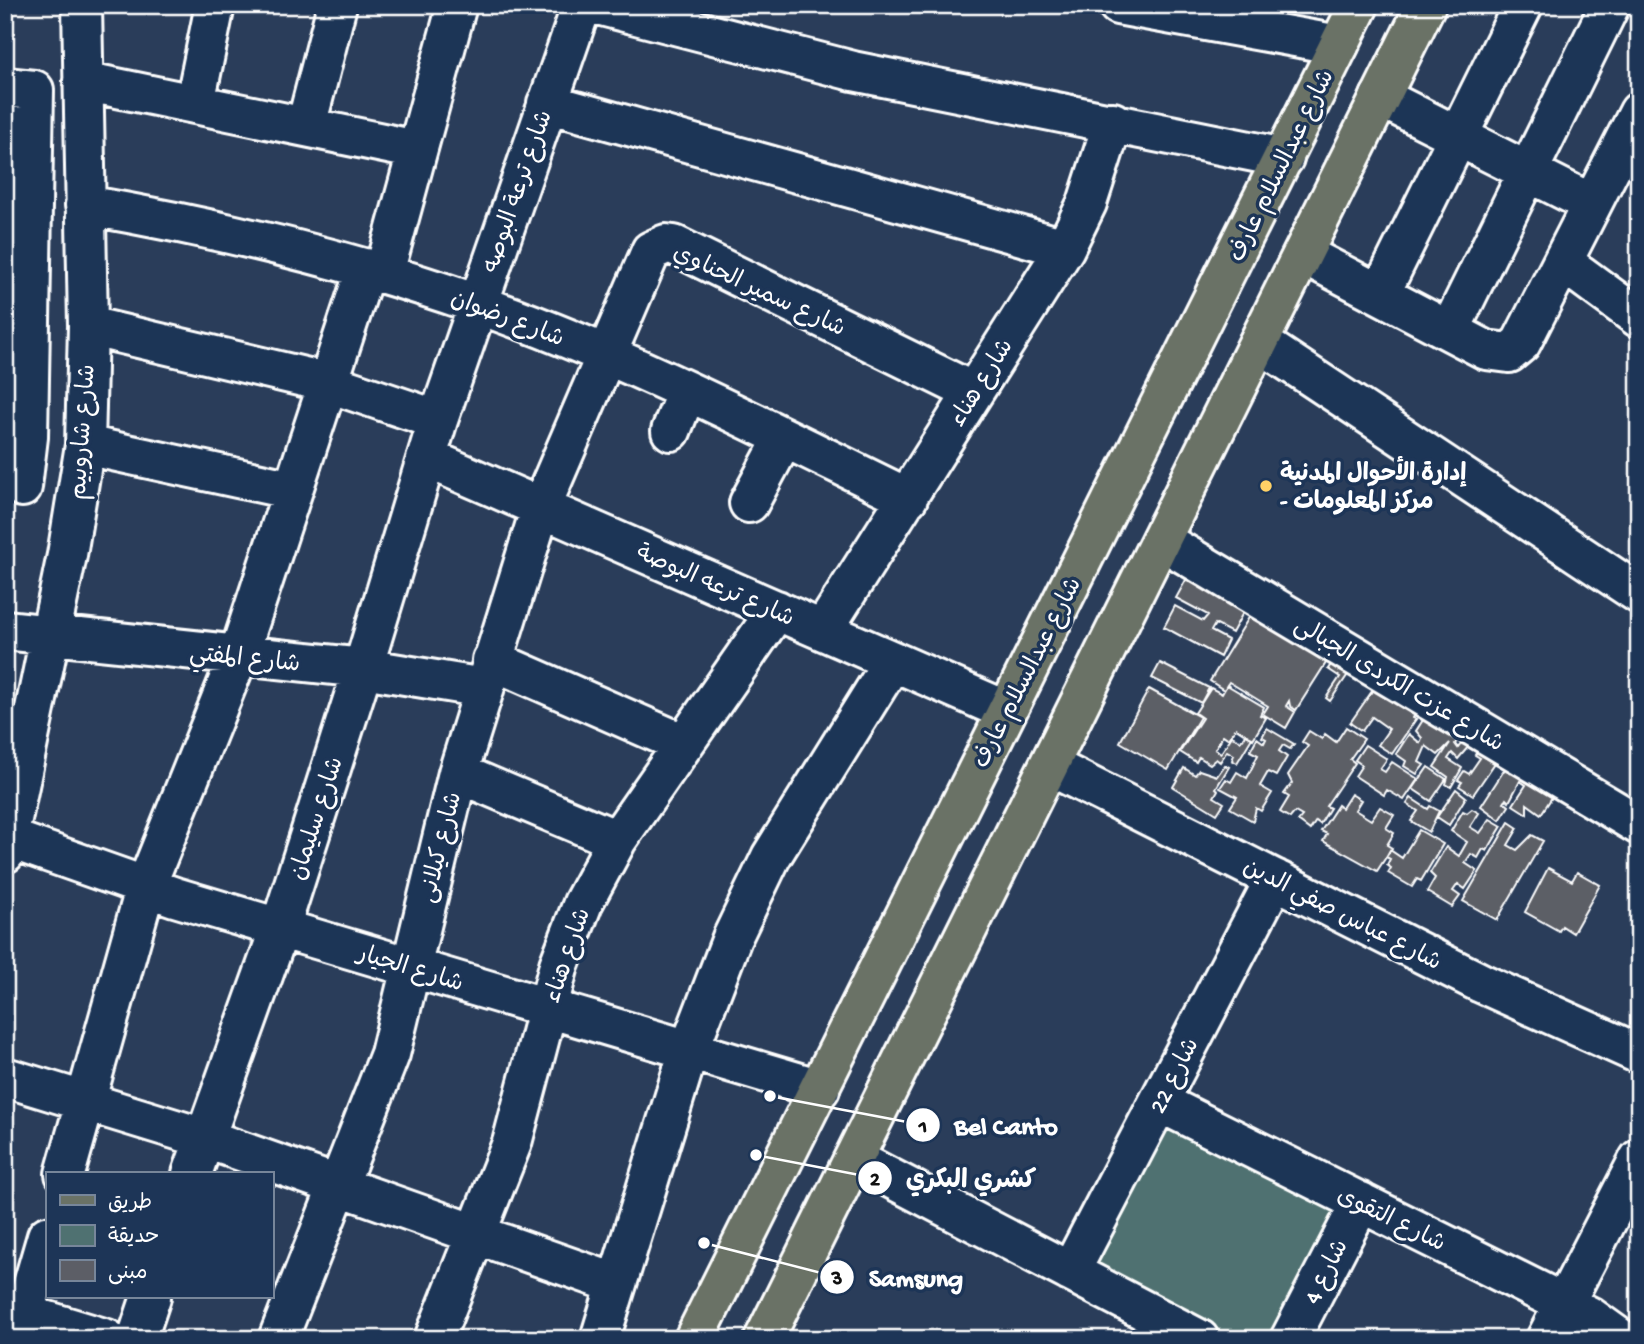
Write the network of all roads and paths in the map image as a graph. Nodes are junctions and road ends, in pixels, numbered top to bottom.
1 (82, 5) edge
2 (215, 5) edge
3 (337, 5) edge
4 (457, 5) edge
5 (1118, 5) edge
6 (1359, 5) edge
7 (1426, 5) edge
8 (1523, 5) edge
9 (1610, 5) edge
10 (578, 7) edge
11 (1274, 19) edge
12 (1639, 20) edge
13 (1339, 45) junction
14 (83, 81) junction
15 (5, 87) edge
16 (1380, 97) junction
17 (195, 103) junction
18 (547, 103) junction
19 (1639, 112) edge
20 (1113, 122) junction
21 (306, 127) junction
22 (1458, 136) junction
23 (417, 150) junction
24 (1284, 158) junction
25 (1528, 172) junction
26 (1592, 204) junction
27 (85, 205) junction
28 (1065, 248) junction
29 (1303, 254) junction
30 (1563, 262) junction
31 (375, 270) junction
32 (1380, 294) junction
33 (477, 303) junction
34 (1639, 318) edge
35 (88, 326) junction
36 (1450, 330) junction
37 (1189, 349) junction
38 (1254, 353) junction
39 (606, 356) junction
40 (329, 383) junction
41 (687, 391) junction
42 (973, 392) junction
43 (438, 420) junction
44 (671, 431) dead end
45 (17, 436) edge
46 (784, 438) junction
47 (85, 445) junction
48 (1140, 447) junction
49 (426, 458) junction
50 (1191, 481) junction
51 (22, 487) dead end
52 (293, 490) junction
53 (908, 498) junction
54 (749, 503) dead end
55 (541, 507) junction
56 (1161, 540) junction
57 (1639, 594) edge
58 (777, 610) junction
59 (5, 630) edge
60 (823, 630) junction
61 (50, 635) junction
62 (238, 657) junction
63 (893, 661) junction
64 (363, 668) junction
65 (488, 674) junction
66 (1005, 710) junction
67 (684, 744) junction
68 (1050, 766) junction
69 (457, 773) junction
70 (1639, 825) edge
71 (617, 840) junction
72 (7, 842) edge
73 (1275, 879) junction
74 (146, 886) junction
75 (280, 928) junction
76 (410, 966) junction
77 (548, 1009) junction
78 (689, 1050) junction
79 (1639, 1054) edge
80 (5, 1077) edge
81 (820, 1089) junction
82 (86, 1101) junction
83 (1159, 1102) junction
84 (204, 1139) junction
85 (854, 1159) junction
86 (1639, 1159) edge
87 (66, 1172) edge
88 (193, 1172) edge
89 (340, 1186) junction
90 (1361, 1202) junction
91 (475, 1234) junction
92 (46, 1239) edge
93 (1070, 1272) junction
94 (617, 1284) junction
95 (151, 1298) edge
96 (1564, 1303) junction
97 (16, 1320) edge
98 (107, 1339) edge
99 (137, 1339) edge
100 (278, 1339) edge
101 (433, 1339) edge
102 (600, 1339) edge
103 (694, 1339) edge
104 (764, 1339) edge
105 (1199, 1339) edge
106 (1290, 1339) edge
107 (1546, 1339) edge
108 (1621, 1339) edge

1 - 14 street, شارع شاروبيم
2 - 17 street
3 - 21 street
4 - 23 street
5 - 11 street
6 - 13 main road, شارع عبدالسلام عارف
7 - 16 main road
8 - 22 street
9 - 12 street
9 - 25 street
10 - 18 street, شارع ترعة البوصه
10 - 20 street
11 - 13 street
13 - 24 main road, شارع عبدالسلام عارف
14 - 17 street
14 - 27 street, شارع شاروبيم
15 - 45 street
16 - 22 street
16 - 29 main road
17 - 21 street
18 - 28 street
18 - 33 street, شارع ترعة البوصه
19 - 26 street
20 - 24 street
20 - 28 street, شارع هناء
21 - 23 street
22 - 25 street
22 - 32 street
23 - 31 street
24 - 37 main road, شارع عبدالسلام عارف
25 - 26 street
25 - 36 street
26 - 30 street
27 - 31 street, شارع رضوان
27 - 35 street, شارع شاروبيم
28 - 42 street, شارع هناء
29 - 32 street
29 - 38 main road
30 - 34 street
30 - 36 street
31 - 33 street, شارع رضوان
31 - 40 street
32 - 36 street
33 - 39 street, شارع رضوان
33 - 43 street, شارع ترعة البوصه
35 - 40 street
35 - 47 street, شارع شاروبيم
37 - 38 main road
37 - 48 main road, شارع عبدالسلام عارف
38 - 50 main road
38 - 57 street
39 - 41 street, شارع رضوان
39 - 42 street, شارع سمير الحناوي
39 - 55 street, شارع كيلانى
40 - 43 street
40 - 52 street
41 - 44 street
41 - 46 street, شارع رضوان
42 - 53 street, شارع هناء
43 - 49 street, شارع ترعة البوصه
45 - 51 street
46 - 53 street, شارع رضوان
46 - 54 street
47 - 52 street
47 - 61 street, شارع شاروبيم
48 - 50 main road
48 - 66 main road, شارع عبدالسلام عارف
49 - 55 street, شارع ترعه البوصة
49 - 64 street, شارع سليمان
50 - 56 main road
52 - 62 street
53 - 60 street, شارع هناء
55 - 58 street, شارع ترعه البوصة
55 - 65 street, شارع كيلانى
56 - 68 main road
56 - 70 street, شارع عزت الكردى الجبالى
58 - 60 street, شارع ترعه البوصة
58 - 67 street, شارع هناء
59 - 61 street, شارع المفتي
60 - 63 street, شارع ترعه البوصة
61 - 62 street, شارع المفتي
61 - 72 street, شارع شاروبيم
62 - 64 street, شارع المفتي
62 - 74 street
63 - 66 street, شارع ترعه البوصة
63 - 78 street
64 - 65 street, شارع المفتي
64 - 75 street, شارع سليمان
65 - 67 street, شارع المفتي
65 - 69 street, شارع كيلانى
66 - 81 main road, شارع عبدالسلام عارف
67 - 71 street, شارع هناء
68 - 73 street, شارع عباس صفي الدين
68 - 85 main road
69 - 71 street
69 - 76 street, شارع كيلانى
71 - 77 street, شارع هناء
72 - 74 street, شارع الجيار
73 - 79 street, شارع عباس صفي الدين
73 - 83 street, شارع 22
74 - 75 street, شارع الجيار
74 - 82 street
75 - 76 street, شارع الجيار
75 - 84 street, شارع سليمان
76 - 77 street, شارع الجيار
76 - 89 street, شارع كيلانى
77 - 78 street, شارع الجيار
77 - 91 street, شارع هناء
78 - 81 street, شارع الجيار
78 - 94 street
80 - 82 street
81 - 103 main road, شارع عبدالسلام عارف
82 - 84 street
82 - 87 street
83 - 90 street, شارع التقوى
83 - 93 street, شارع 22
84 - 88 street, شارع سليمان
84 - 89 street
85 - 93 street
85 - 104 main road
86 - 96 street
89 - 91 street
89 - 100 street, شارع كيلانى
90 - 96 street, شارع التقوى
90 - 106 street, شارع 4
91 - 94 street
91 - 101 street, شارع هناء
92 - 97 street
93 - 105 street
94 - 102 street
95 - 99 street
96 - 107 street
96 - 108 street, شارع التقوى
97 - 98 street

